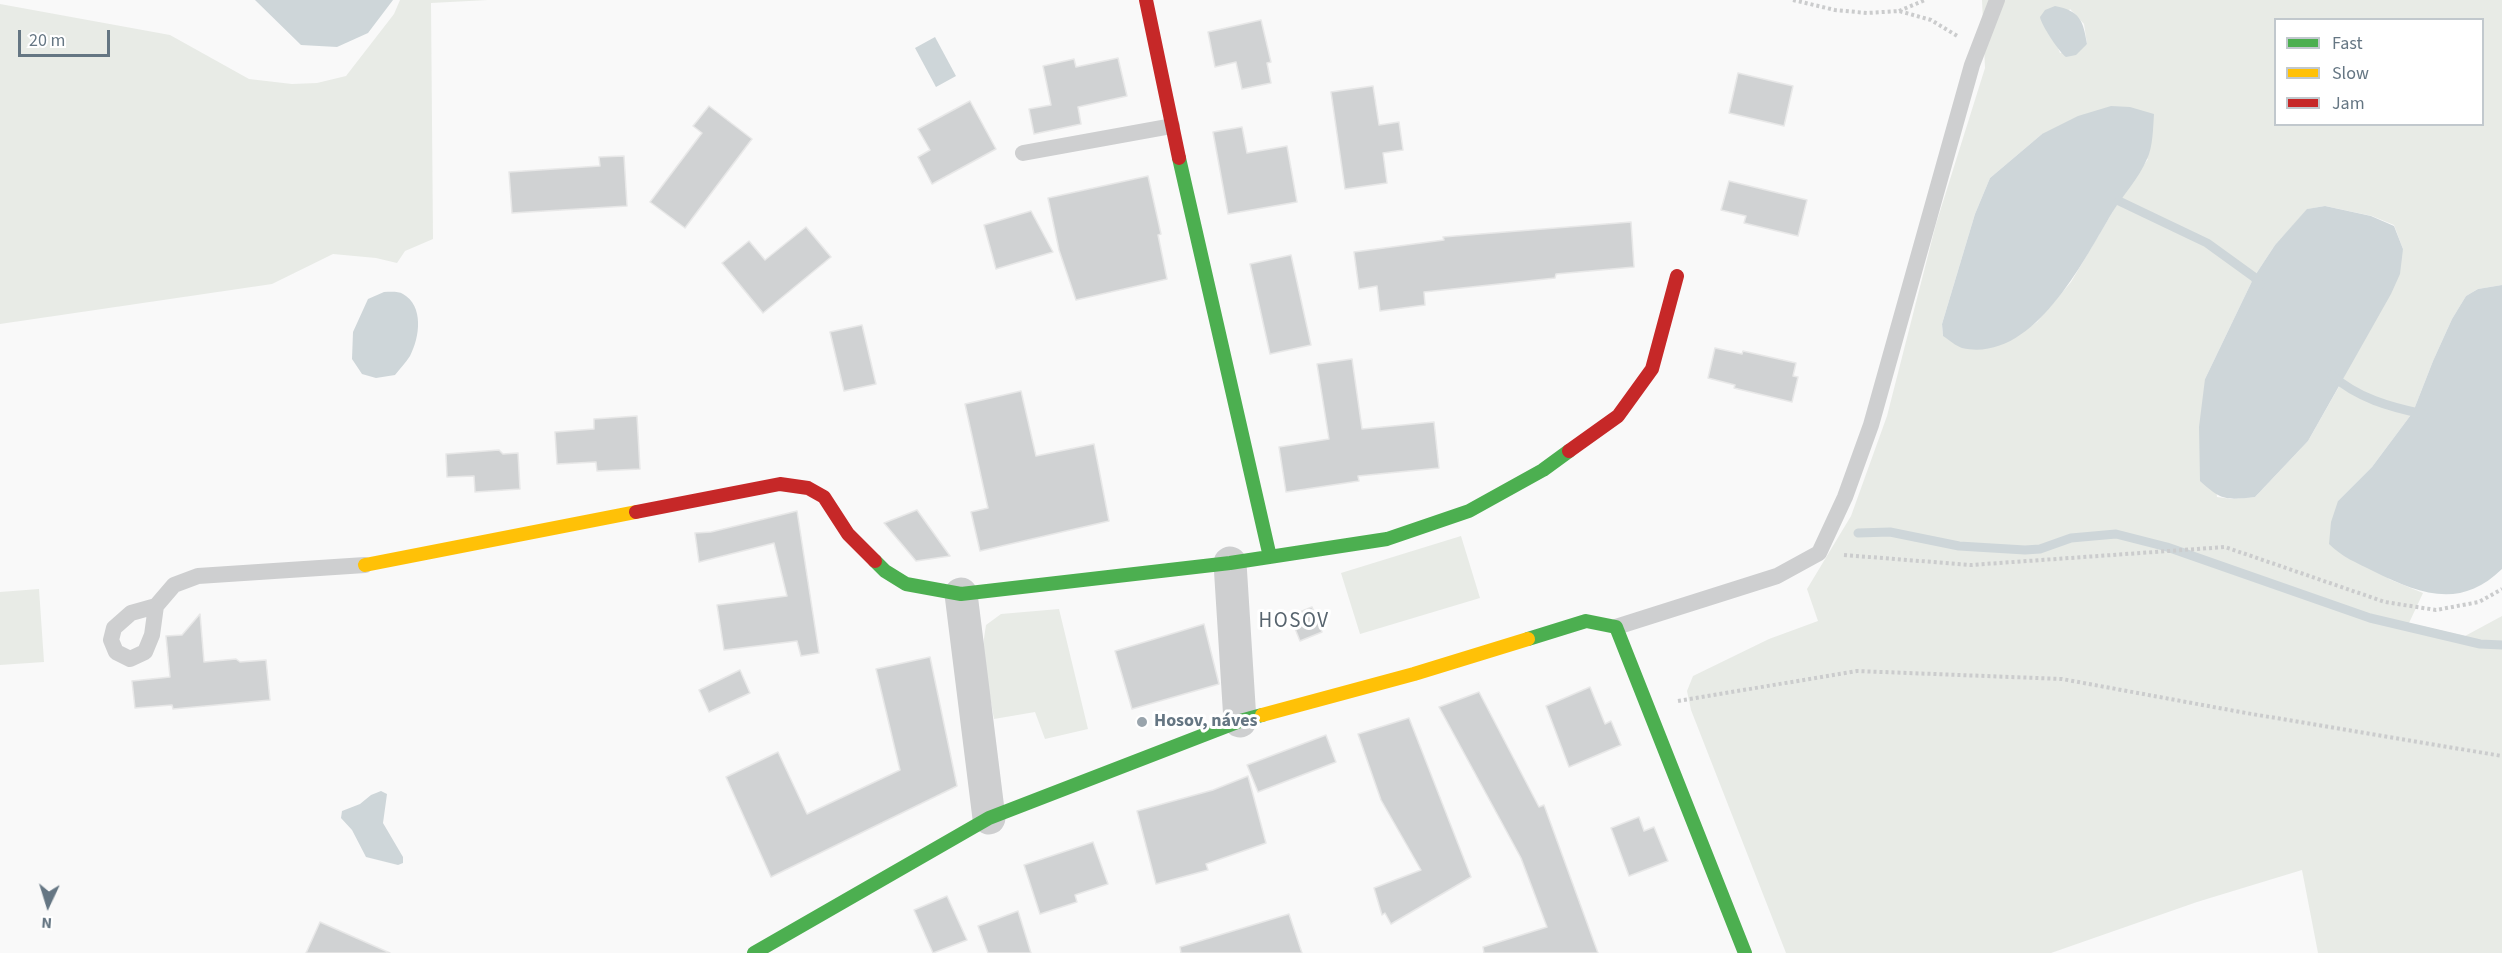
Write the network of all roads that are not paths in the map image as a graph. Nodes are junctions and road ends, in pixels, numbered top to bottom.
1 (1146, 0) edge
2 (1997, 0) edge
3 (1172, 126) junction
4 (1023, 153) dead end
5 (1677, 276) dead end
6 (1270, 557) junction
7 (1230, 563) junction
8 (365, 565) joint
9 (962, 594) junction
10 (156, 606) dead end
11 (1616, 627) junction
12 (1240, 721) junction
13 (988, 818) junction
14 (786, 945) edge
15 (754, 953) edge
16 (1745, 953) edge

1 - 3 street
2 - 11 lane
3 - 4 lane
3 - 6 street
5 - 6 street
6 - 7 street
7 - 9 street
7 - 12 street
8 - 9 street
8 - 10 lane
9 - 13 street
11 - 12 street
11 - 16 street
12 - 13 street
13 - 14 street
14 - 15 street

